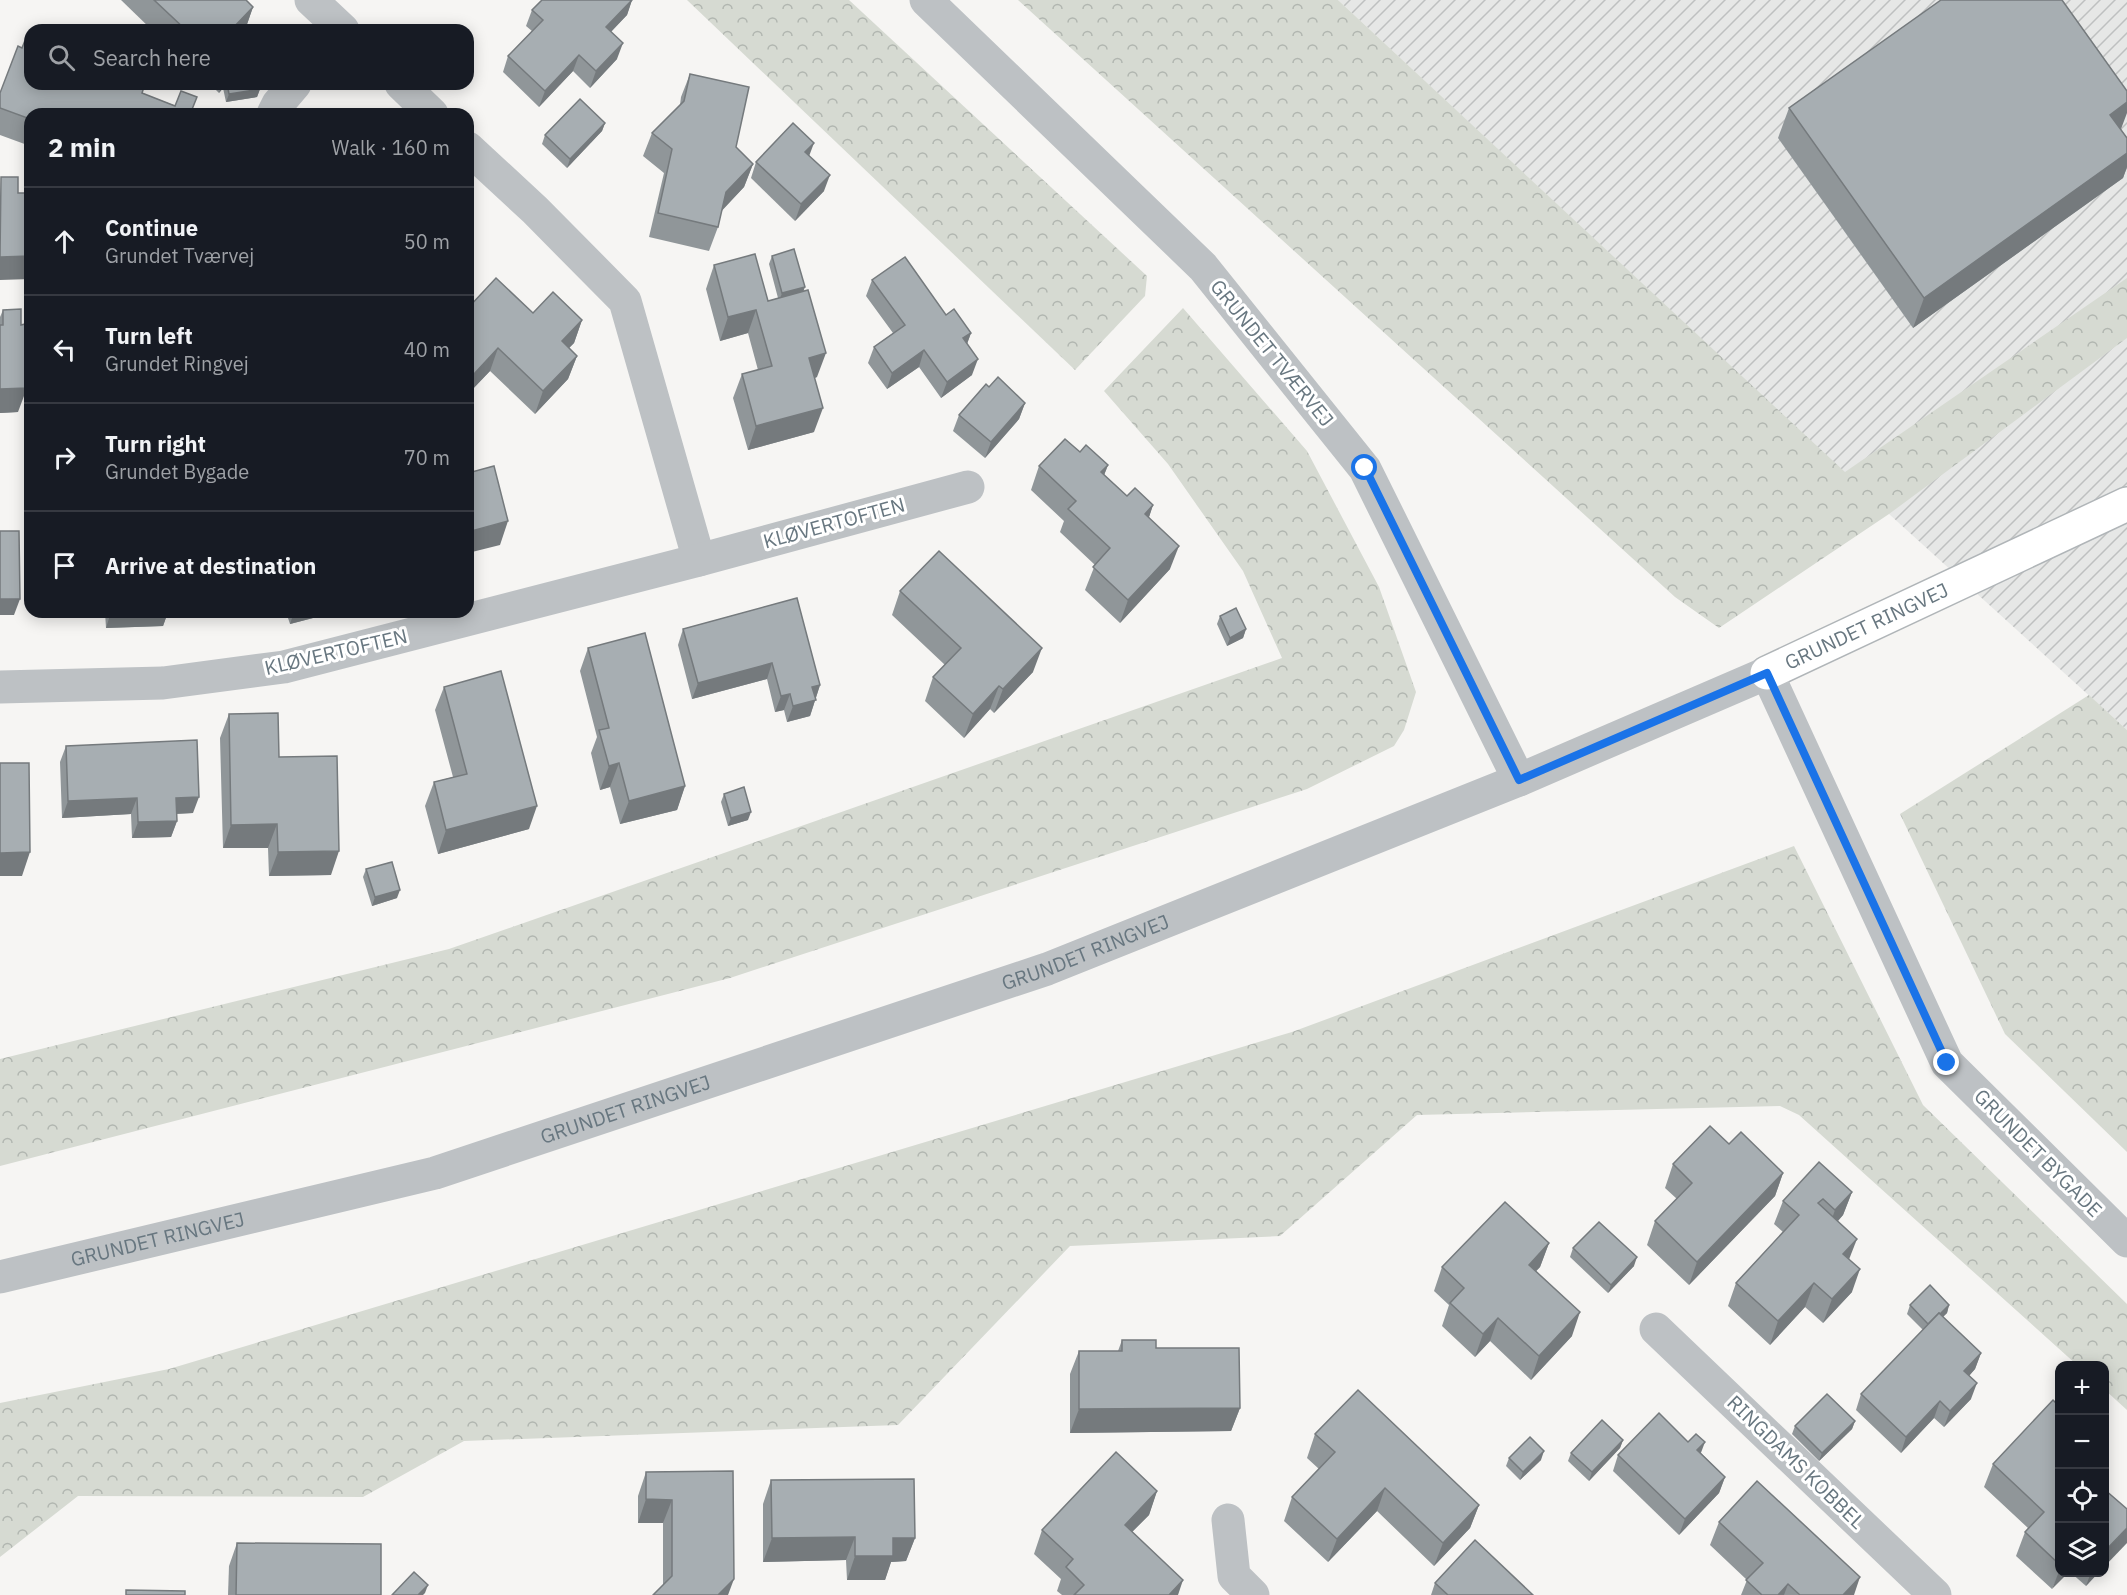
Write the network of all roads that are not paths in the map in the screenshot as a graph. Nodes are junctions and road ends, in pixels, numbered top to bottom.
1 (312, 0) edge
2 (926, 0) edge
3 (336, 24) edge
4 (290, 90) edge
5 (407, 90) edge
6 (276, 108) edge
7 (426, 108) edge
8 (474, 153) edge
9 (968, 487) dead end
10 (2127, 504) edge
11 (699, 560) junction
12 (1767, 673) junction
13 (0, 687) edge
14 (1519, 780) junction
15 (2127, 1241) edge
16 (0, 1276) edge
17 (1656, 1329) dead end
18 (1228, 1520) dead end
19 (1253, 1595) edge
20 (1935, 1595) edge

1 - 3 street
2 - 14 street, GRUNDET TVÆRVEJ
4 - 6 street
5 - 7 street
8 - 11 street
9 - 11 street, KLØVERTOFTEN
10 - 12 street, GRUNDET RINGVEJ
11 - 13 street, KLØVERTOFTEN
12 - 14 street, GRUNDET RINGVEJ
12 - 15 street, GRUNDET BYGADE
14 - 16 street, GRUNDET RINGVEJ
17 - 20 street, RINGDAMS KOBBEL
18 - 19 street

